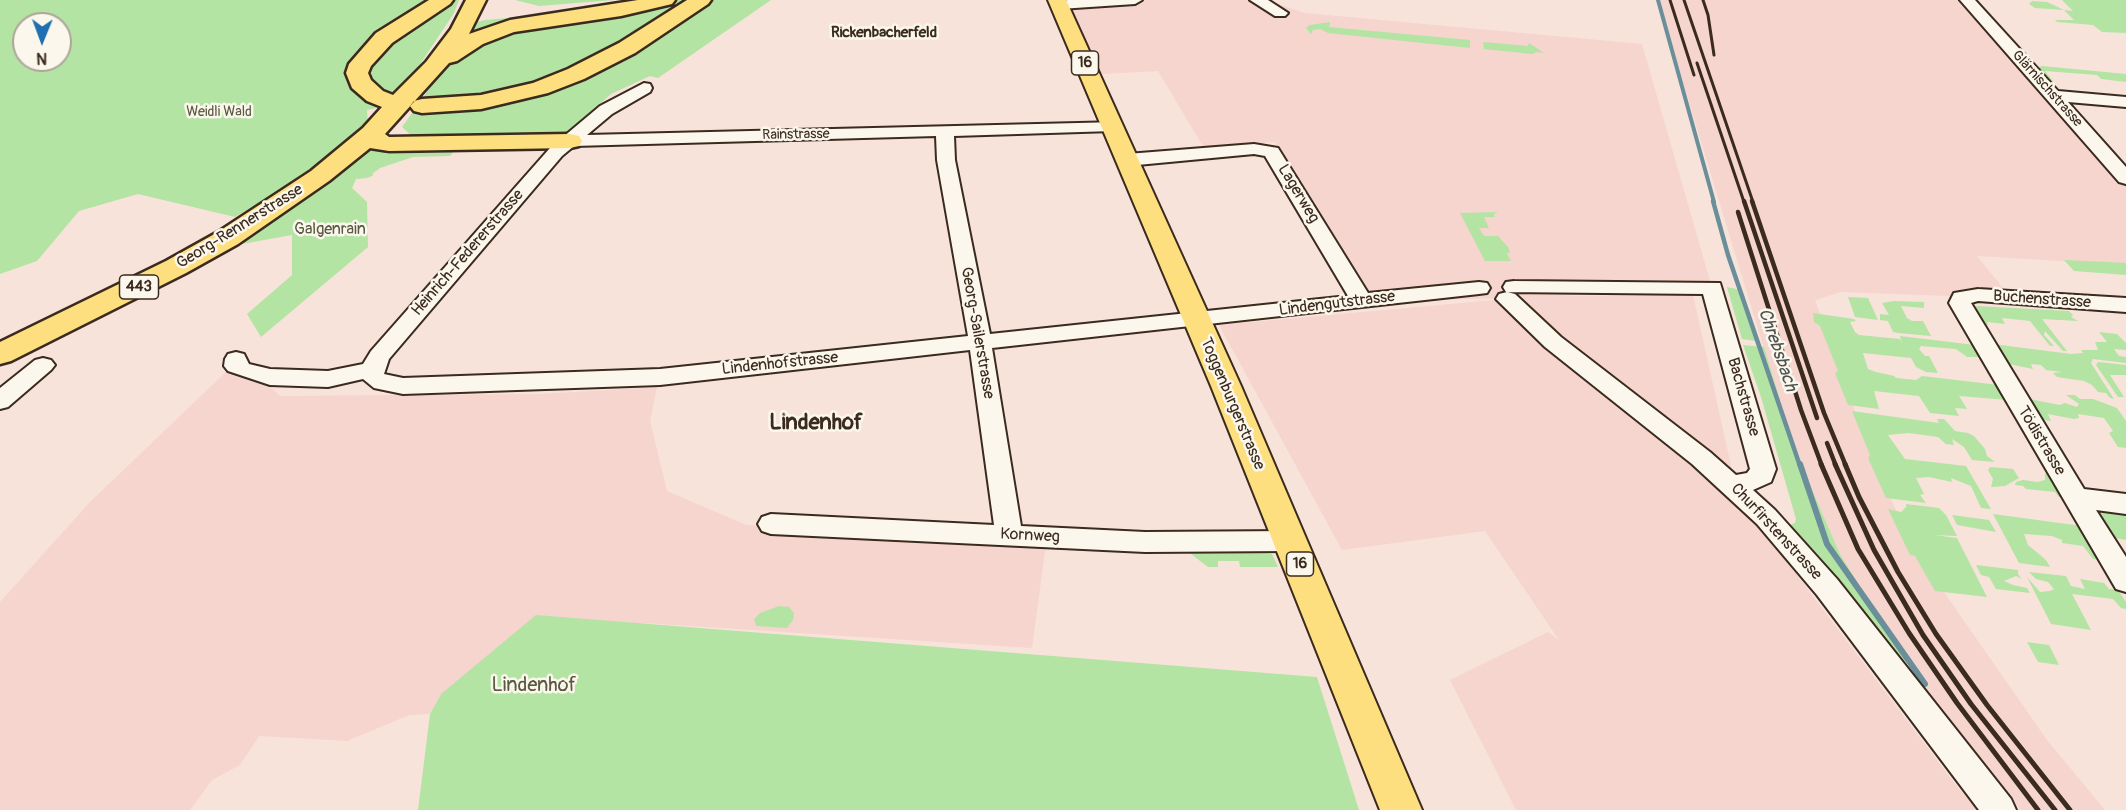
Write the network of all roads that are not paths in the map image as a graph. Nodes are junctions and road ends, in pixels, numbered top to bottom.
1 (443, 0) edge
2 (464, 0) edge
3 (627, 0) edge
4 (665, 0) edge
5 (701, 0) edge
6 (1135, 0) edge
7 (1257, 0) edge
8 (1967, 0) edge
9 (1058, 3) edge
10 (487, 5) edge
11 (591, 7) junction
12 (1280, 13) dead end
13 (456, 27) junction
14 (434, 67) junction
15 (644, 88) dead end
16 (2053, 96) junction
17 (388, 101) dead end
18 (2126, 102) edge
19 (422, 106) dead end
20 (1113, 126) junction
21 (945, 132) junction
22 (372, 133) junction
23 (570, 141) junction
24 (1127, 160) junction
25 (2126, 178) edge
26 (1511, 293) junction
27 (1960, 300) joint
28 (1362, 301) junction
29 (2126, 305) edge
30 (1195, 319) junction
31 (980, 341) junction
32 (0, 354) edge
33 (236, 359) dead end
34 (43, 365) dead end
35 (372, 370) junction
36 (0, 401) edge
37 (1733, 485) junction
38 (2075, 498) junction
39 (2126, 504) edge
40 (771, 524) dead end
41 (1009, 535) junction
42 (1290, 541) junction
43 (2126, 581) edge
44 (1401, 810) edge
45 (1999, 810) edge

1 - 17 highway
2 - 13 highway, Georg-Rennerstrasse / 443
3 - 11 highway
4 - 14 highway
5 - 19 highway
6 - 9 street
7 - 12 street
8 - 16 street, Glärnischstrasse
9 - 20 main road, Toggenburgerstrasse / 16
10 - 11 highway
10 - 13 highway, Georg-Rennerstrasse / 443
11 - 13 highway
13 - 14 highway, Georg-Rennerstrasse / 443
14 - 22 highway, Georg-Rennerstrasse / 443
15 - 23 street
16 - 18 street
16 - 25 street, Glärnischstrasse
20 - 21 street, Rainstrasse
20 - 24 main road, Toggenburgerstrasse / 16
21 - 23 street, Rainstrasse
21 - 31 street, Georg-Sailerstrasse
22 - 23 highway
22 - 32 highway, Georg-Rennerstrasse / 443
23 - 35 street, Heinrich-Federerstrasse
24 - 28 street, Lagerweg
24 - 30 main road, Toggenburgerstrasse / 16
26 - 28 street, Lindengutstrasse
26 - 37 street, Churfirstenstrasse
26 - 37 street, Bachstrasse
27 - 29 street, Buchenstrasse
27 - 38 street, Tödistrasse
28 - 30 street, Lindengutstrasse
30 - 31 street, Lindenhofstrasse
30 - 42 main road, Toggenburgerstrasse / 16
31 - 35 street, Lindenhofstrasse
31 - 41 street, Georg-Sailerstrasse
33 - 35 street
34 - 36 street
37 - 45 street, Churfirstenstrasse
38 - 39 street
38 - 43 street, Tödistrasse
40 - 41 street, Kornweg
41 - 42 street, Kornweg
42 - 44 main road, Toggenburgerstrasse / 16

